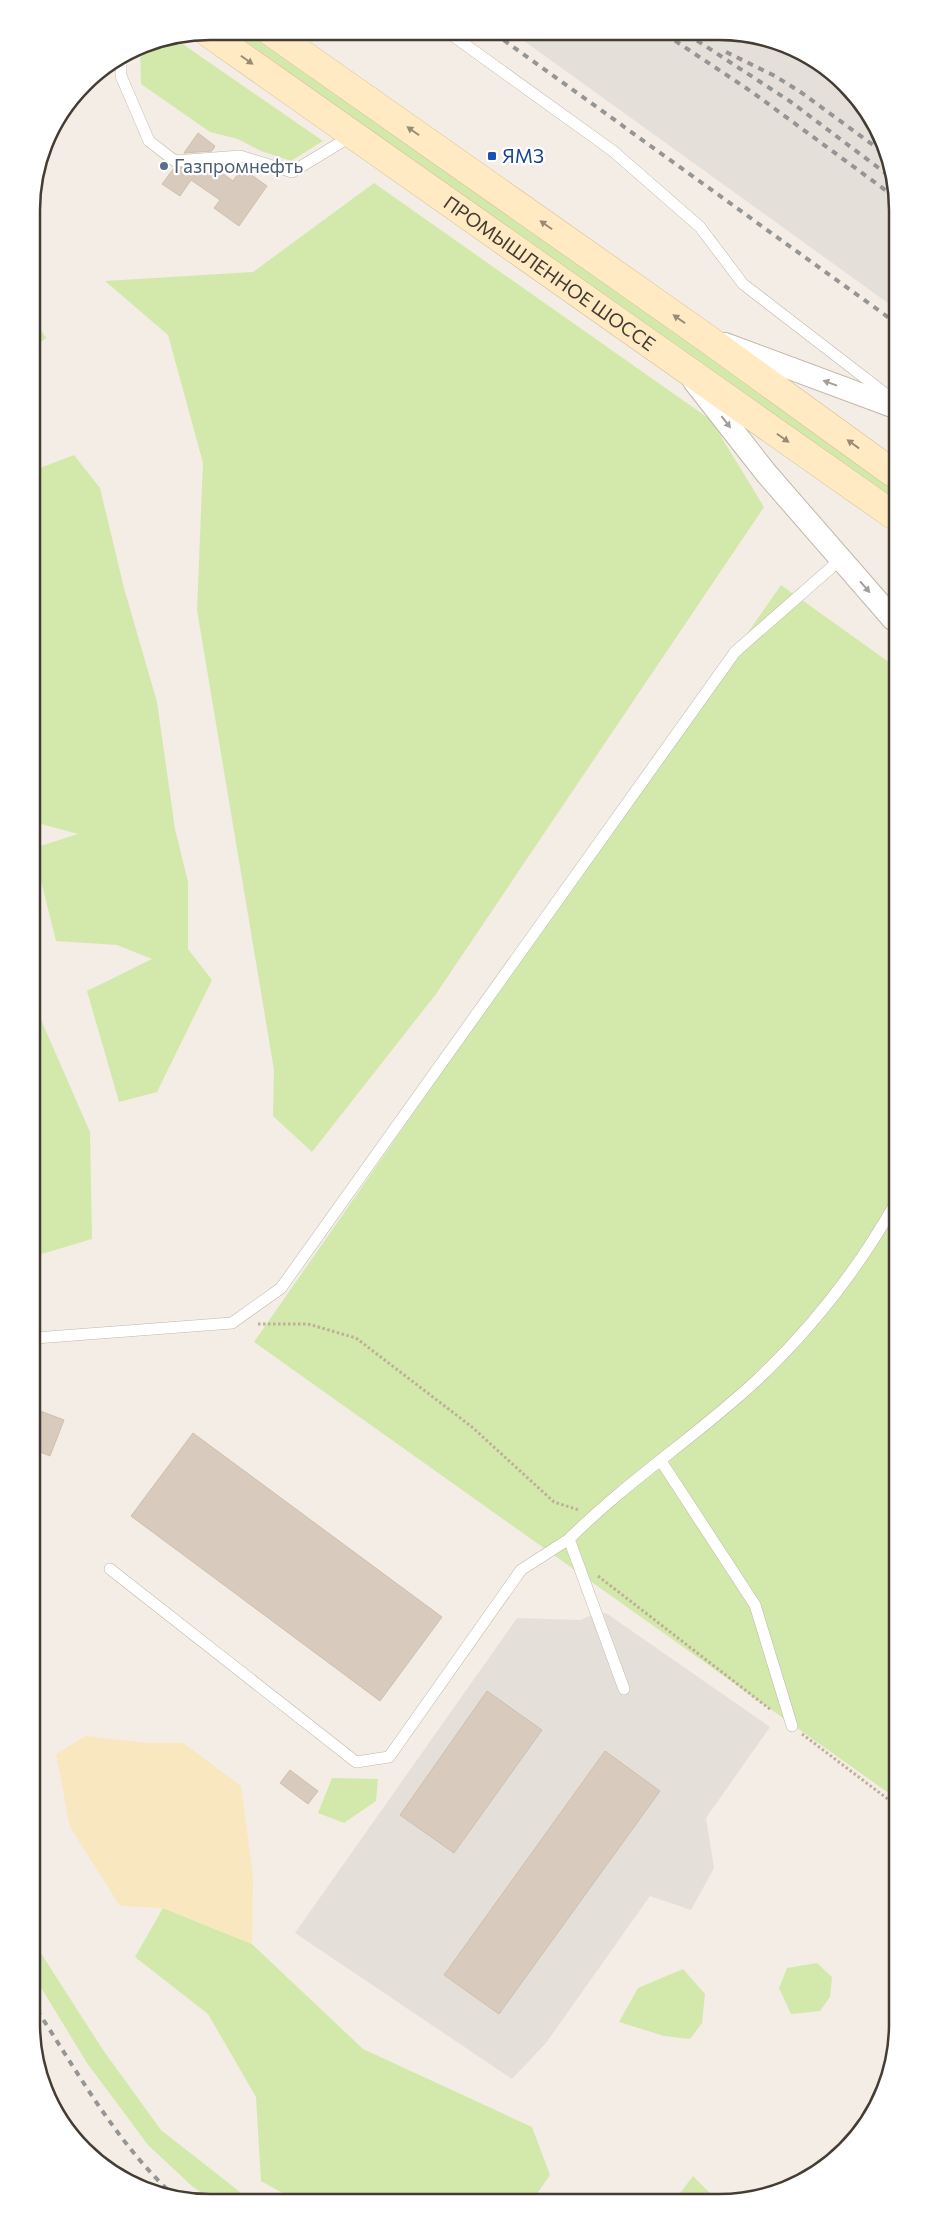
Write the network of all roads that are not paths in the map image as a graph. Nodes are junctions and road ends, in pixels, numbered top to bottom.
1 (218, 40) edge
2 (282, 40) edge
3 (459, 40) edge
4 (120, 66) edge
5 (353, 136) junction
6 (705, 337) junction
7 (686, 370) junction
8 (889, 397) edge
9 (889, 405) edge
10 (889, 470) edge
11 (889, 512) edge
12 (841, 559) junction
13 (889, 614) edge
14 (889, 1214) edge
15 (40, 1338) edge
16 (661, 1462) junction
17 (569, 1540) junction
18 (110, 1569) dead end
19 (624, 1689) dead end
20 (792, 1726) road end

1 -> 5 main road, ПРОМЫШЛЕННОЕ ШОССЕ
6 -> 2 main road, ПРОМЫШЛЕННОЕ ШОССЕ
3 - 8 lane
4 - 5 lane
5 - 7 main road, ПРОМЫШЛЕННОЕ ШОССЕ
9 -> 6 street
10 -> 6 main road, ПРОМЫШЛЕННОЕ ШОССЕ
7 -> 11 main road, ПРОМЫШЛЕННОЕ ШОССЕ
7 -> 12 street
12 -> 13 street
12 - 15 lane
14 - 16 lane
16 - 17 lane
16 - 20 lane
17 - 18 lane
17 - 19 lane

